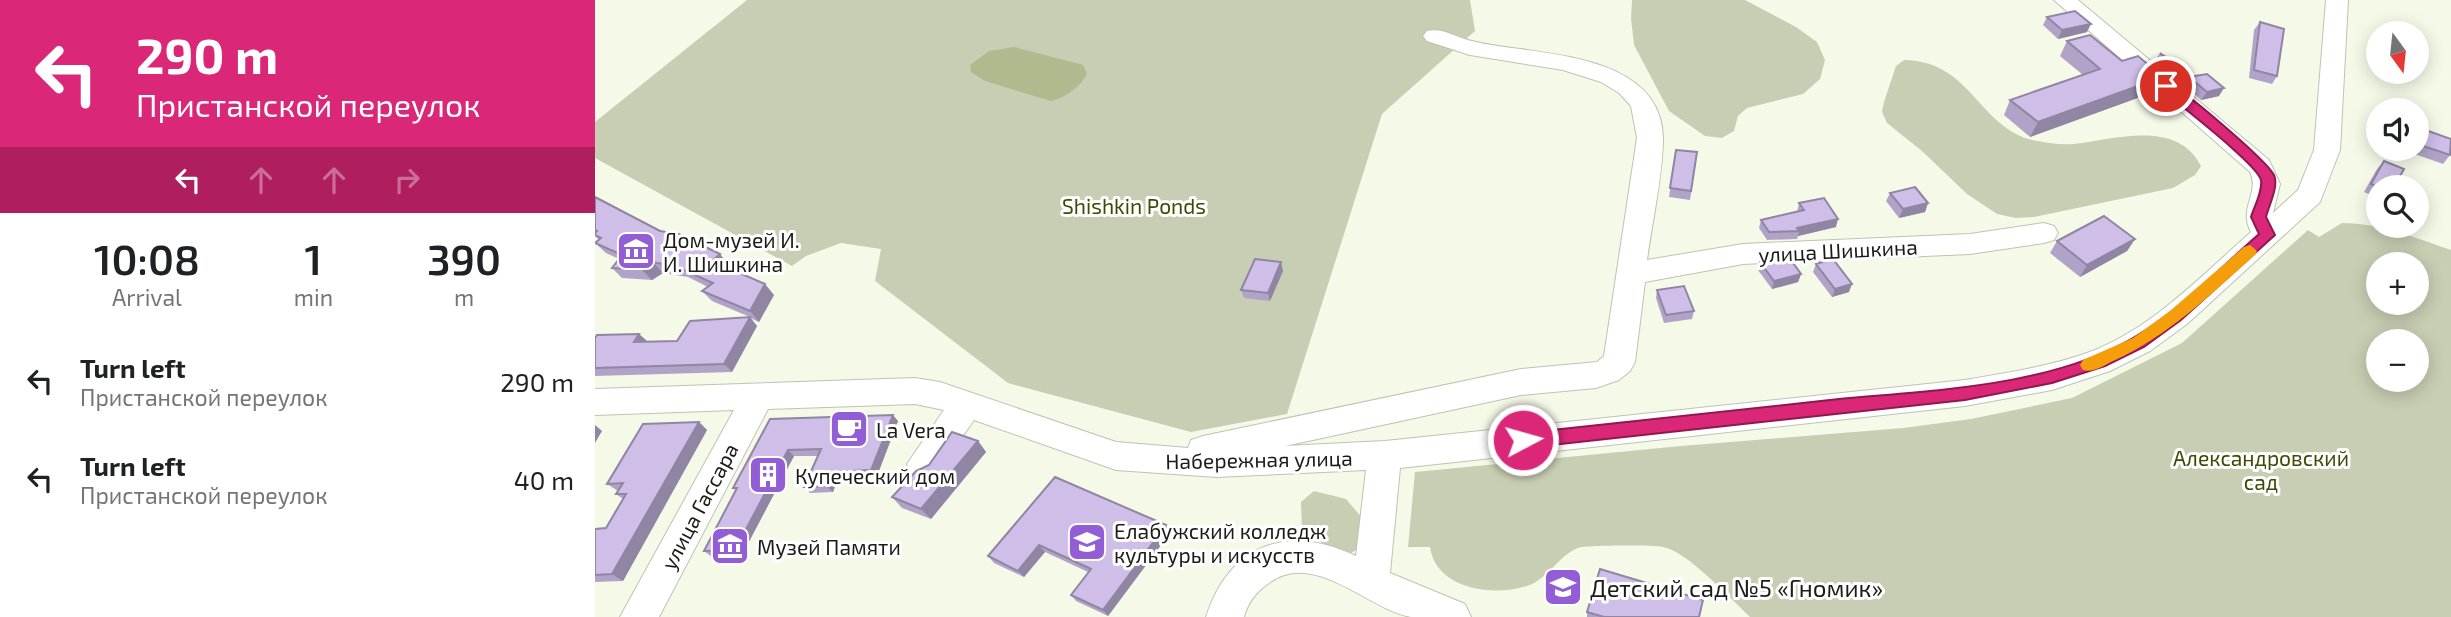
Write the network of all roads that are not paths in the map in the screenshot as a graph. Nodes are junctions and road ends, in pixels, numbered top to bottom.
1 (2065, 0) edge
2 (2337, 0) edge
3 (1434, 36) dead end
4 (2044, 233) dead end
5 (2267, 235) junction
6 (1633, 274) junction
7 (759, 396) junction
8 (595, 402) edge
9 (967, 404) junction
10 (1385, 455) junction
11 (1174, 463) junction
12 (924, 464) edge
13 (1371, 582) junction
14 (1227, 608) edge
15 (639, 617) edge
16 (1452, 617) edge

1 - 5 street
2 - 5 street
3 - 6 street
4 - 6 street, улица Шишкина
5 - 10 street
6 - 11 street
7 - 8 street, Набережная улица
7 - 9 street, Набережная улица
7 - 15 street, улица Гассара
9 - 11 street, Набережная улица
9 - 12 street
10 - 11 street, Набережная улица
10 - 13 street, Набережная улица
13 - 14 street
13 - 16 street

